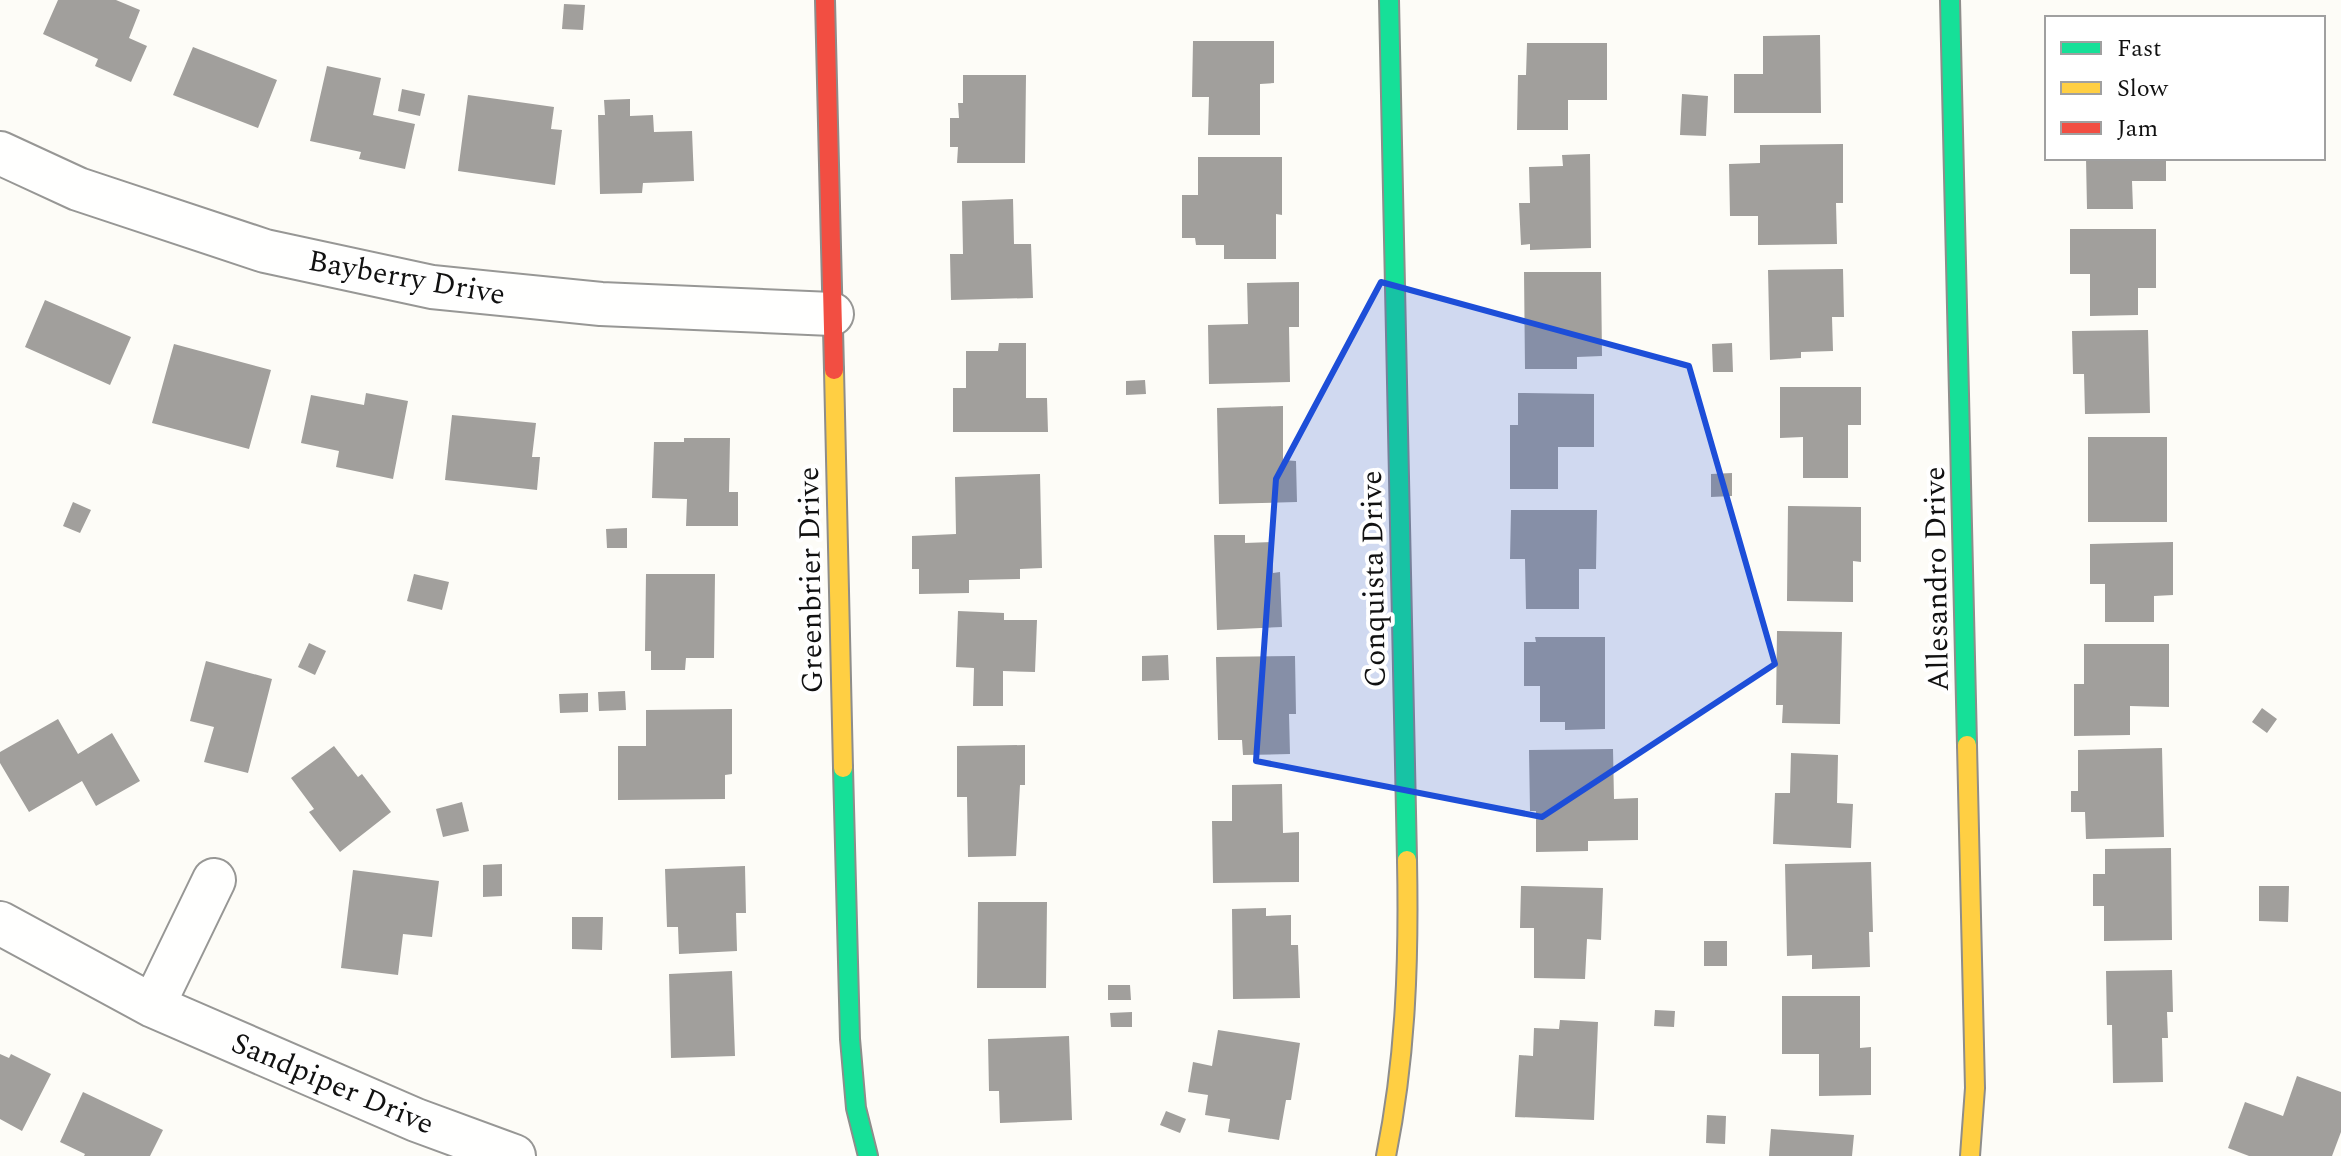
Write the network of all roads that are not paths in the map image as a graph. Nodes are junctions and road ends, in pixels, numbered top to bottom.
1 (825, 0) edge
2 (1389, 0) edge
3 (1950, 0) edge
4 (0, 153) edge
5 (832, 314) junction
6 (214, 880) dead end
7 (0, 923) edge
8 (153, 1006) junction
9 (514, 1156) edge
10 (868, 1156) edge
11 (1386, 1156) edge
12 (1970, 1156) edge

1 - 5 street, Greenbrier Drive
2 - 11 street, Conquista Drive
3 - 12 street, Allesandro Drive
4 - 5 street, Bayberry Drive
5 - 10 street, Greenbrier Drive
6 - 8 street
7 - 8 street, Sandpiper Drive
8 - 9 street, Sandpiper Drive

